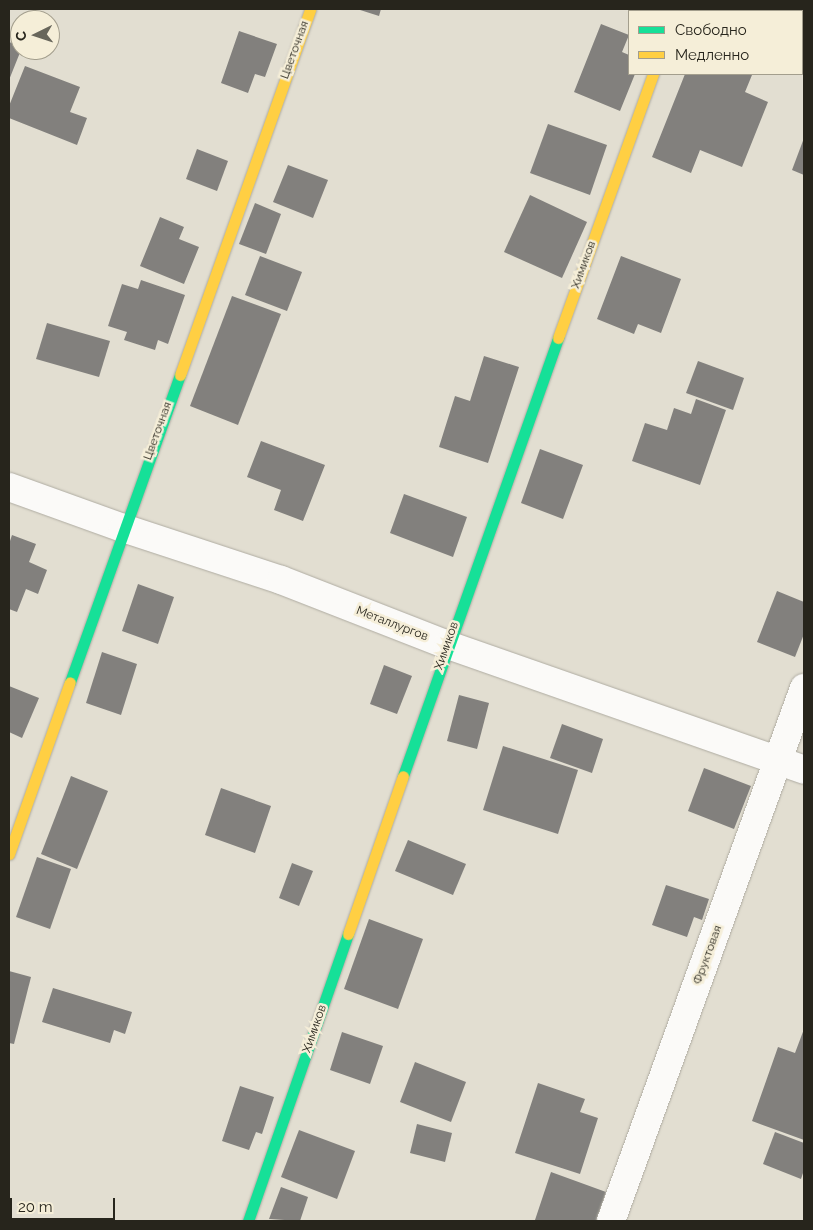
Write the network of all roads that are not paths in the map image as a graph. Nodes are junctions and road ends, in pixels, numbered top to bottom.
1 (310, 9) edge
2 (653, 75) edge
3 (9, 487) edge
4 (124, 528) junction
5 (448, 645) junction
6 (804, 688) edge
7 (779, 761) junction
8 (804, 770) edge
9 (9, 854) edge
10 (248, 1221) edge
11 (611, 1221) edge

1 - 4 street, Цветочная
2 - 5 street, Химиков
3 - 4 street, Металлургов
4 - 5 street, Металлургов
4 - 9 street, Цветочная
5 - 7 street, Металлургов
5 - 10 street, Химиков
6 - 7 street, Фруктовая
7 - 8 street, Металлургов
7 - 11 street, Фруктовая

